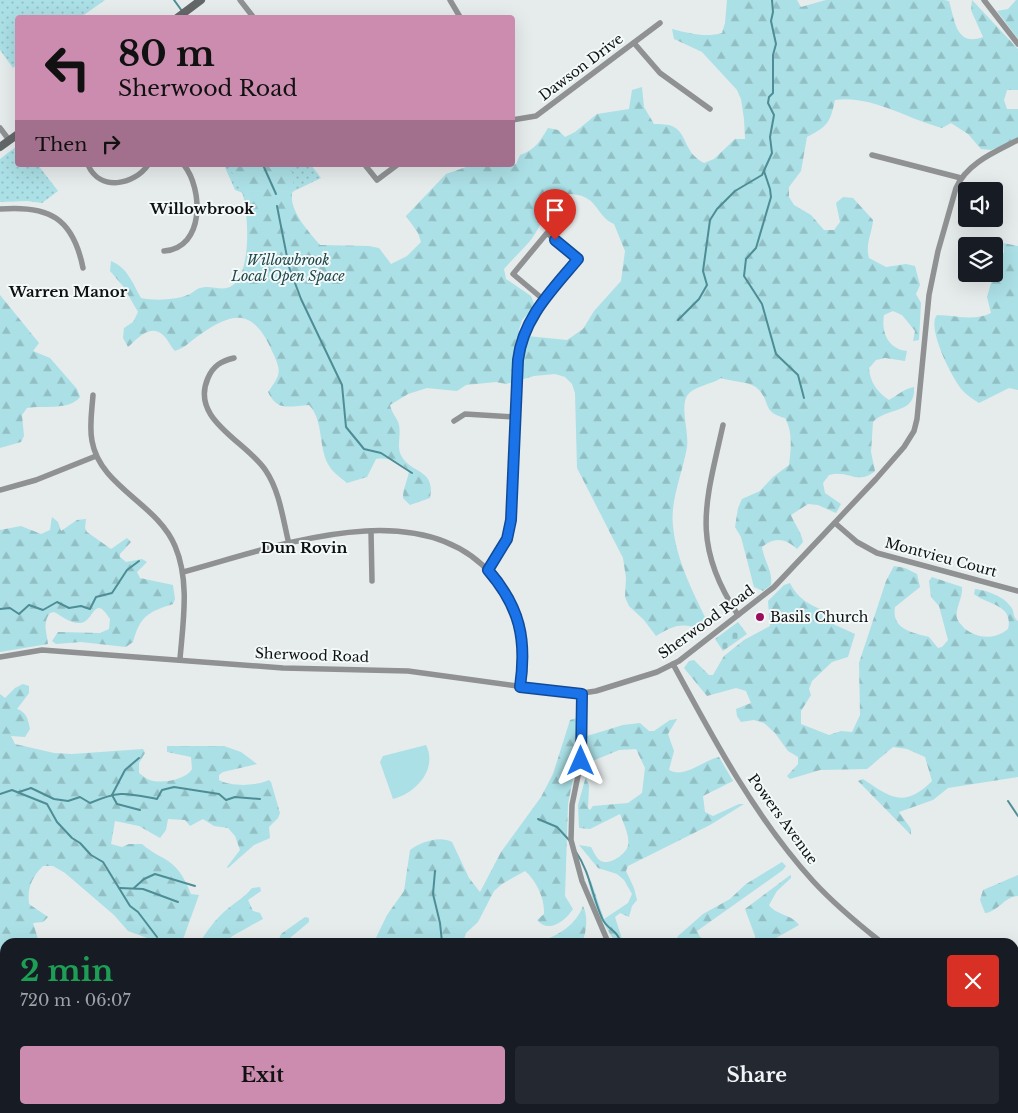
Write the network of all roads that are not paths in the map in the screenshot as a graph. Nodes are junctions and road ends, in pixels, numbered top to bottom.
1 (201, 0) edge
2 (240, 0) edge
3 (450, 0) edge
4 (984, 0) edge
5 (181, 15) edge
6 (252, 15) edge
7 (459, 15) edge
8 (660, 23) dead end
9 (634, 43) junction
10 (1018, 44) edge
11 (710, 109) dead end
12 (515, 120) edge
13 (0, 128) edge
14 (15, 136) edge
15 (9, 140) junction
16 (1018, 140) edge
17 (0, 147) edge
18 (872, 155) dead end
19 (90, 167) edge
20 (146, 167) edge
21 (185, 167) edge
22 (367, 167) edge
23 (394, 167) edge
24 (961, 178) junction
25 (0, 210) edge
26 (164, 251) dead end
27 (83, 268) dead end
28 (544, 300) junction
29 (234, 358) dead end
30 (93, 395) dead end
31 (516, 417) junction
32 (454, 421) dead end
33 (723, 425) dead end
34 (96, 456) junction
35 (0, 490) edge
36 (836, 523) junction
37 (371, 531) junction
38 (289, 544) junction
39 (488, 570) junction
40 (183, 572) junction
41 (372, 581) dead end
42 (1018, 591) edge
43 (738, 615) junction
44 (0, 657) edge
45 (180, 659) junction
46 (673, 664) junction
47 (520, 687) junction
48 (582, 694) junction
49 (606, 938) edge
50 (875, 938) edge

1 - 5 street
2 - 6 street
3 - 7 street
4 - 10 street
8 - 9 street, Dawson Drive
9 - 11 street
9 - 12 street, Dawson Drive
13 - 15 street
14 - 15 street
15 - 17 street
16 - 24 street, Sherwood Road
18 - 24 street
19 - 20 street
21 - 26 street
22 - 23 street
24 - 36 street, Sherwood Road
25 - 27 street
28 - 28 street
28 - 31 street
29 - 38 street
30 - 34 street
31 - 32 street
31 - 39 street
33 - 43 street
34 - 35 street
34 - 40 street
36 - 42 street, Montvieu Court
36 - 43 street, Sherwood Road
37 - 38 street
37 - 39 street
37 - 41 street
38 - 40 street
39 - 47 street
40 - 45 street
43 - 46 street, Sherwood Road
44 - 45 street, Sherwood Road
45 - 47 street, Sherwood Road
46 - 48 street, Sherwood Road
46 - 50 street, Powers Avenue
47 - 48 street, Sherwood Road
48 - 49 street

